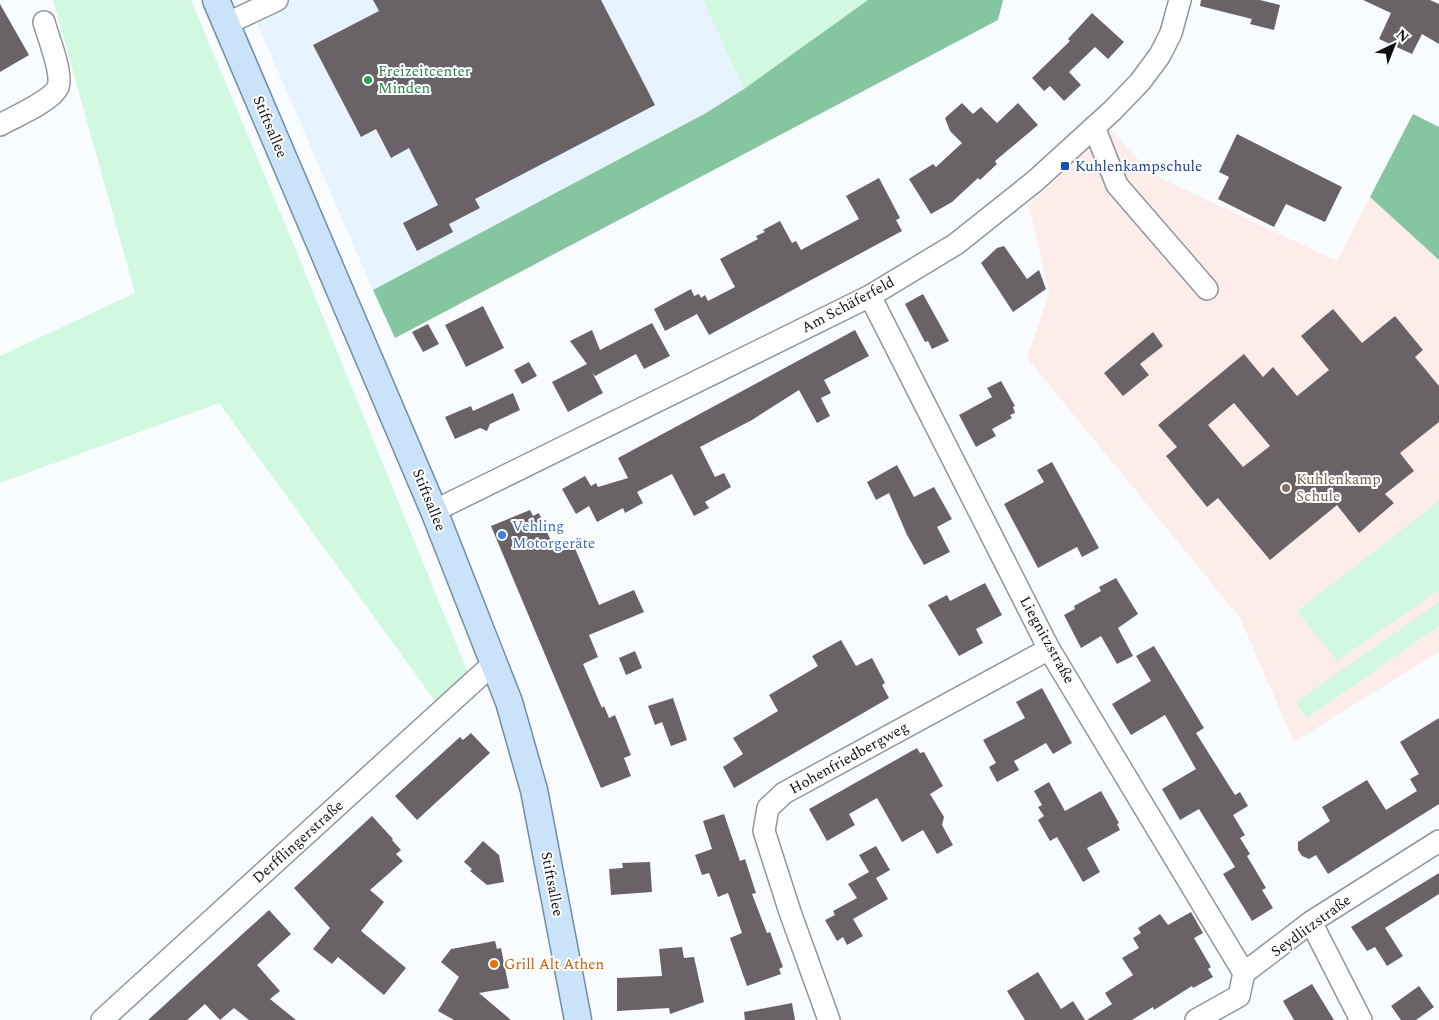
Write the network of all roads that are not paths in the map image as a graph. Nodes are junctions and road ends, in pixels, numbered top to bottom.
1 (216, 0) edge
2 (278, 0) edge
3 (1180, 0) edge
4 (44, 22) dead end
5 (226, 24) junction
6 (0, 126) edge
7 (1094, 127) junction
8 (1207, 289) dead end
9 (870, 296) junction
10 (434, 511) junction
11 (1050, 649) junction
12 (494, 663) junction
13 (1439, 841) edge
14 (1311, 922) junction
15 (1244, 973) junction
16 (102, 1020) edge
17 (578, 1020) edge
18 (829, 1020) edge
19 (1196, 1020) edge
20 (1361, 1020) edge

1 - 5 main road, Stiftsallee
2 - 5 street
3 - 7 street, Am Schäferfeld
4 - 6 street
5 - 10 main road, Stiftsallee
7 - 8 street
7 - 9 street, Am Schäferfeld
9 - 10 street, Am Schäferfeld
9 - 11 street, Liegnitzstraße
10 - 12 main road, Stiftsallee
11 - 15 street, Liegnitzstraße
11 - 18 street, Hohenfriedbergweg
12 - 16 street, Derfflingerstraße
12 - 17 main road, Stiftsallee
13 - 14 street, Seydlitzstraße
14 - 15 street, Seydlitzstraße
14 - 20 street
15 - 19 street

